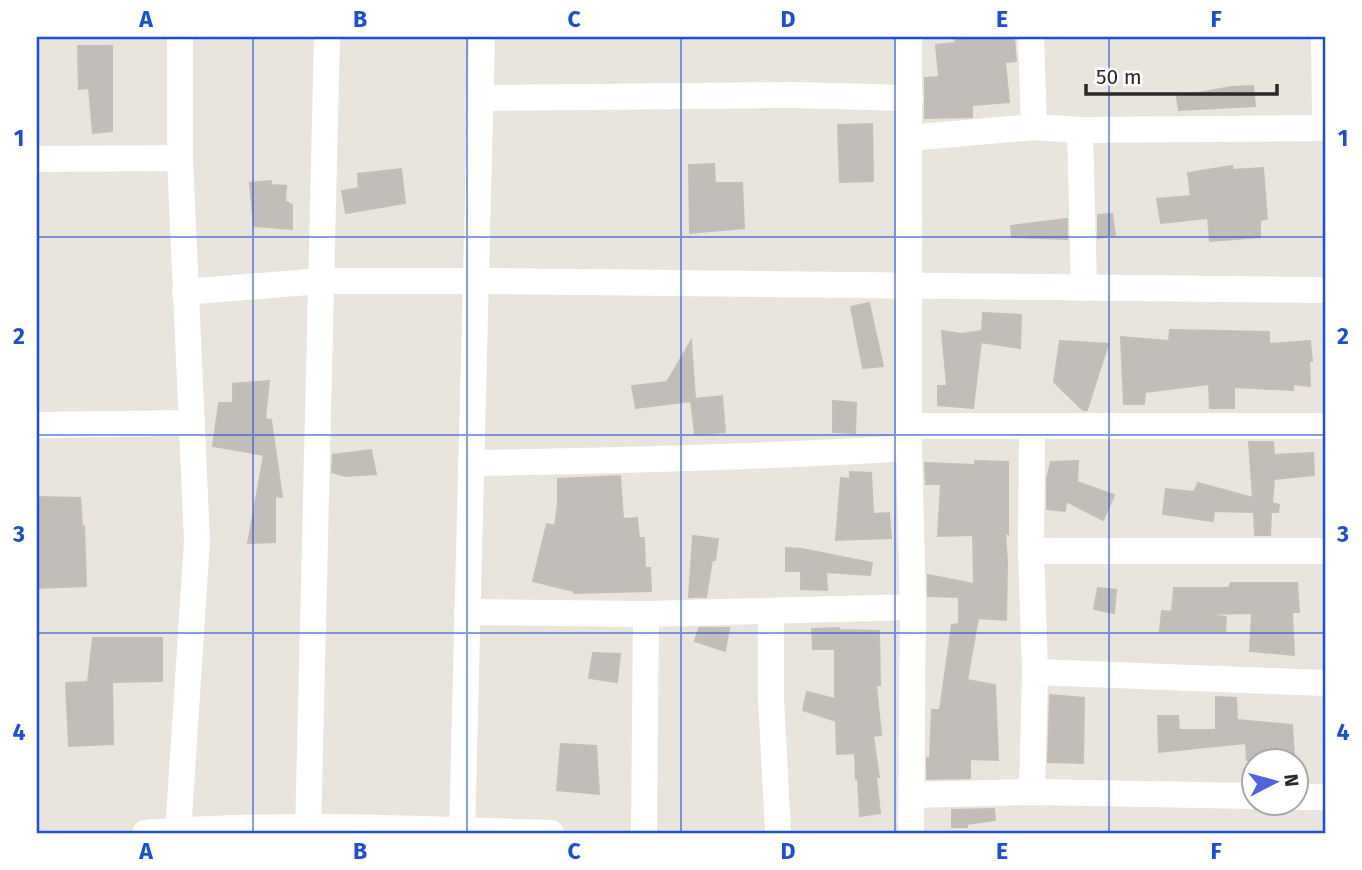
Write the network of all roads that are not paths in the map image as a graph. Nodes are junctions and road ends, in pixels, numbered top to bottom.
1 (180, 37) edge
2 (327, 37) edge
3 (482, 37) edge
4 (909, 37) edge
5 (1031, 37) edge
6 (1324, 37) edge
7 (910, 98) junction
8 (481, 99) junction
9 (1325, 113) edge
10 (1034, 127) junction
11 (1325, 128) edge
12 (1080, 130) junction
13 (909, 138) junction
14 (180, 158) junction
15 (37, 159) edge
16 (321, 281) junction
17 (476, 281) junction
18 (909, 286) junction
19 (1084, 288) junction
20 (1325, 290) edge
21 (185, 292) junction
22 (192, 423) junction
23 (37, 425) edge
24 (1032, 426) junction
25 (1325, 426) edge
26 (909, 437) junction
27 (1325, 449) edge
28 (471, 463) junction
29 (1031, 551) junction
30 (1325, 551) edge
31 (914, 607) junction
32 (771, 611) junction
33 (467, 612) junction
34 (646, 614) junction
35 (1035, 672) junction
36 (1325, 683) edge
37 (1032, 792) junction
38 (912, 795) junction
39 (1240, 796) edge
40 (308, 830) edge
41 (462, 831) edge
42 (178, 832) edge
43 (145, 833) edge
44 (551, 833) edge
45 (644, 833) edge
46 (778, 833) edge
47 (911, 833) edge

1 - 14 street
2 - 16 street
3 - 8 street
4 - 7 street
5 - 10 street
6 - 9 street
7 - 8 street
7 - 13 street
8 - 17 street
10 - 12 street
10 - 13 street
11 - 12 street
12 - 19 street
13 - 18 street
14 - 15 street
14 - 21 street
16 - 17 street
16 - 21 street
16 - 40 street
17 - 18 street
17 - 28 street
18 - 19 street
18 - 26 street
19 - 20 street
21 - 22 street
22 - 23 street
22 - 42 street
24 - 25 street
24 - 26 street
24 - 29 street
25 - 27 street
26 - 28 street
26 - 31 street
28 - 33 street
29 - 30 street
29 - 35 street
31 - 32 street
31 - 38 street
32 - 34 street
32 - 46 street
33 - 34 street
33 - 41 street
34 - 45 street
35 - 36 street
35 - 37 street
37 - 38 street
37 - 39 street
38 - 47 street
40 - 41 street
40 - 42 street
41 - 44 street
42 - 43 street

